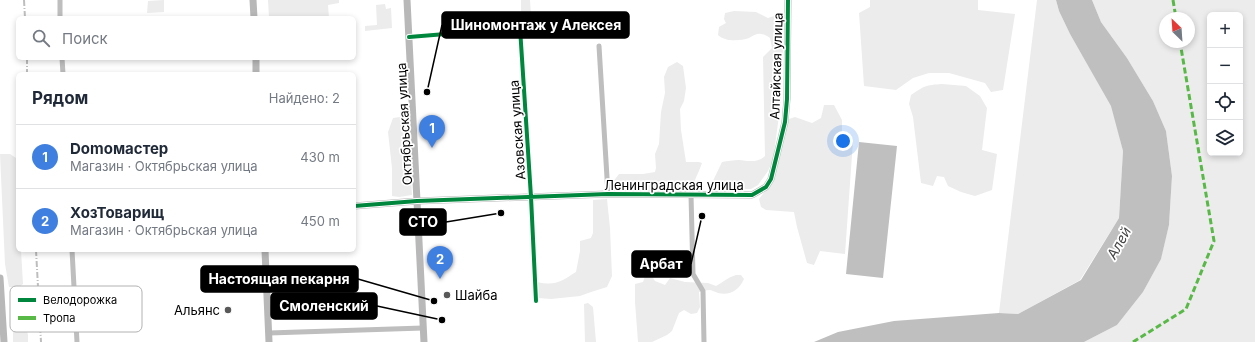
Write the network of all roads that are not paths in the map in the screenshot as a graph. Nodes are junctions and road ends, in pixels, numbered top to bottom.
1 (60, 0) edge
2 (253, 0) edge
3 (407, 0) edge
4 (788, 0) edge
5 (60, 16) edge
6 (254, 16) edge
7 (409, 37) junction
8 (599, 46) dead end
9 (62, 60) edge
10 (256, 60) edge
11 (63, 72) edge
12 (256, 72) edge
13 (771, 178) joint
14 (608, 194) junction
15 (691, 195) junction
16 (531, 198) junction
17 (417, 201) junction
18 (356, 206) edge
19 (72, 252) edge
20 (265, 252) edge
21 (0, 278) edge
22 (74, 286) edge
23 (536, 301) dead end
24 (423, 328) junction
25 (76, 332) edge
26 (269, 333) junction
27 (4, 342) edge
28 (77, 342) edge
29 (269, 342) edge
30 (424, 342) edge
31 (704, 342) edge

1 - 5 street
2 - 6 street
3 - 7 street, Октябрьская улица
4 - 13 street, Алтайская улица
7 - 16 street, Азовская улица
7 - 17 street, Октябрьская улица
8 - 14 street
9 - 11 street
10 - 12 street
13 - 15 street, Ленинградская улица
14 - 15 street, Ленинградская улица
14 - 16 street, Ленинградская улица
15 - 31 street
16 - 17 street, Ленинградская улица
16 - 23 street, Азовская улица
17 - 18 street, Ленинградская улица
17 - 24 street, Октябрьская улица
19 - 22 street
20 - 26 street
21 - 27 street
24 - 26 street
24 - 30 street, Октябрьская улица
25 - 28 street
26 - 29 street

